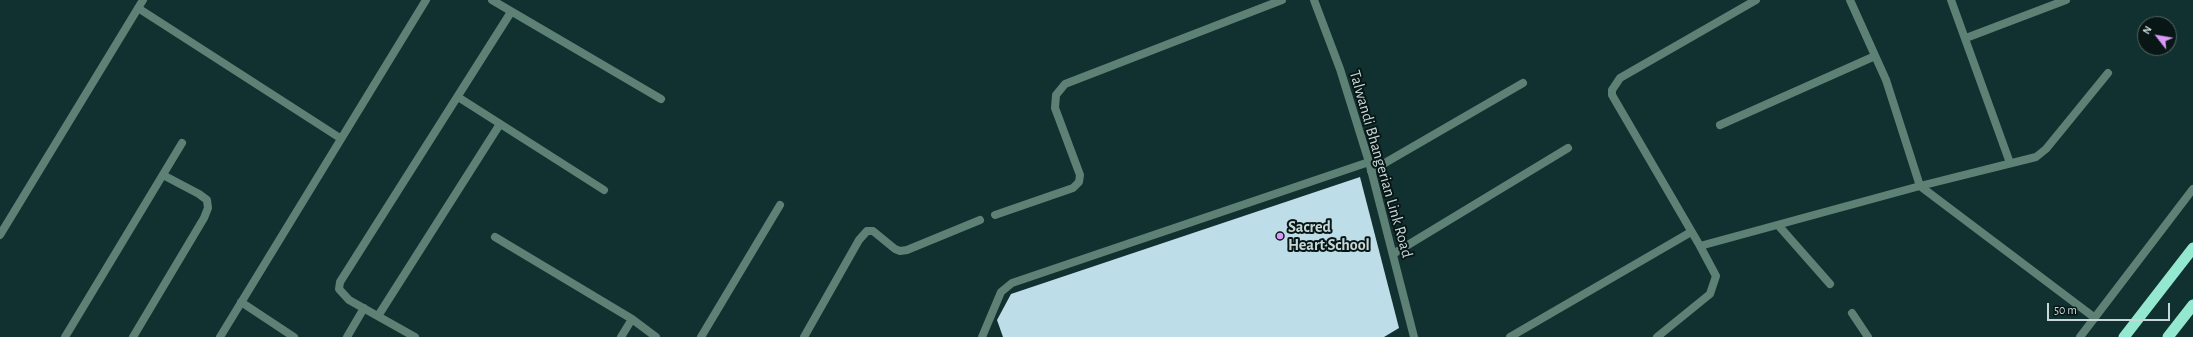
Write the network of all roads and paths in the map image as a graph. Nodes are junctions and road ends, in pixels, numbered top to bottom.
1 (143, 0) edge
2 (426, 0) edge
3 (492, 0) edge
4 (1282, 0) edge
5 (1314, 0) edge
6 (1756, 0) edge
7 (1850, 0) edge
8 (1951, 0) edge
9 (2066, 0) edge
10 (138, 8) junction
11 (511, 12) junction
12 (1966, 38) junction
13 (1875, 56) junction
14 (2108, 73) dead end
15 (1523, 83) dead end
16 (458, 97) junction
17 (661, 99) dead end
18 (500, 124) junction
19 (1720, 125) dead end
20 (340, 138) junction
21 (182, 143) dead end
22 (1568, 148) dead end
23 (1369, 162) junction
24 (2010, 163) junction
25 (1371, 171) junction
26 (163, 175) junction
27 (1920, 186) junction
28 (2193, 189) edge
29 (604, 190) dead end
30 (780, 204) dead end
31 (995, 215) dead end
32 (980, 220) dead end
33 (1778, 225) junction
34 (1691, 232) junction
35 (0, 235) edge
36 (495, 237) dead end
37 (1700, 246) junction
38 (2193, 248) edge
39 (1393, 254) junction
40 (1830, 284) dead end
41 (241, 302) junction
42 (2193, 305) edge
43 (364, 308) junction
44 (1852, 313) dead end
45 (378, 316) junction
46 (2095, 318) junction
47 (632, 319) junction
48 (65, 337) edge
49 (133, 337) edge
50 (220, 337) edge
51 (294, 337) edge
52 (346, 337) edge
53 (415, 337) edge
54 (620, 337) edge
55 (656, 337) edge
56 (701, 337) edge
57 (804, 337) edge
58 (982, 337) edge
59 (1414, 337) edge
60 (1510, 337) edge
61 (1657, 337) edge
62 (1868, 337) edge
63 (2080, 337) edge
64 (2124, 337) edge
65 (2168, 337) edge

1 - 10 street
2 - 20 street
3 - 11 street
4 - 31 street
5 - 23 street, Talwandi Bhangerian Link Road
6 - 34 street
7 - 13 street
8 - 12 street
9 - 12 street
10 - 20 street
10 - 35 street
11 - 16 street
11 - 17 street
12 - 24 street
13 - 19 street
13 - 27 street
14 - 24 street
15 - 25 street
16 - 18 street
16 - 43 street
18 - 29 street
18 - 45 street
20 - 41 street
21 - 26 street
22 - 39 street
23 - 25 street, Talwandi Bhangerian Link Road
23 - 58 street
24 - 27 street
25 - 39 street, Talwandi Bhangerian Link Road
26 - 48 street
26 - 49 street
27 - 33 street
27 - 46 street
28 - 46 street
30 - 56 street
32 - 57 street
33 - 37 street
33 - 40 street
34 - 37 street
34 - 60 street
36 - 47 street
37 - 61 street
38 - 64 highway
39 - 59 street, Talwandi Bhangerian Link Road
41 - 50 street
41 - 51 street
42 - 65 highway
43 - 45 street
43 - 52 street
44 - 62 street
45 - 53 street
46 - 63 street
47 - 54 street
47 - 55 street

